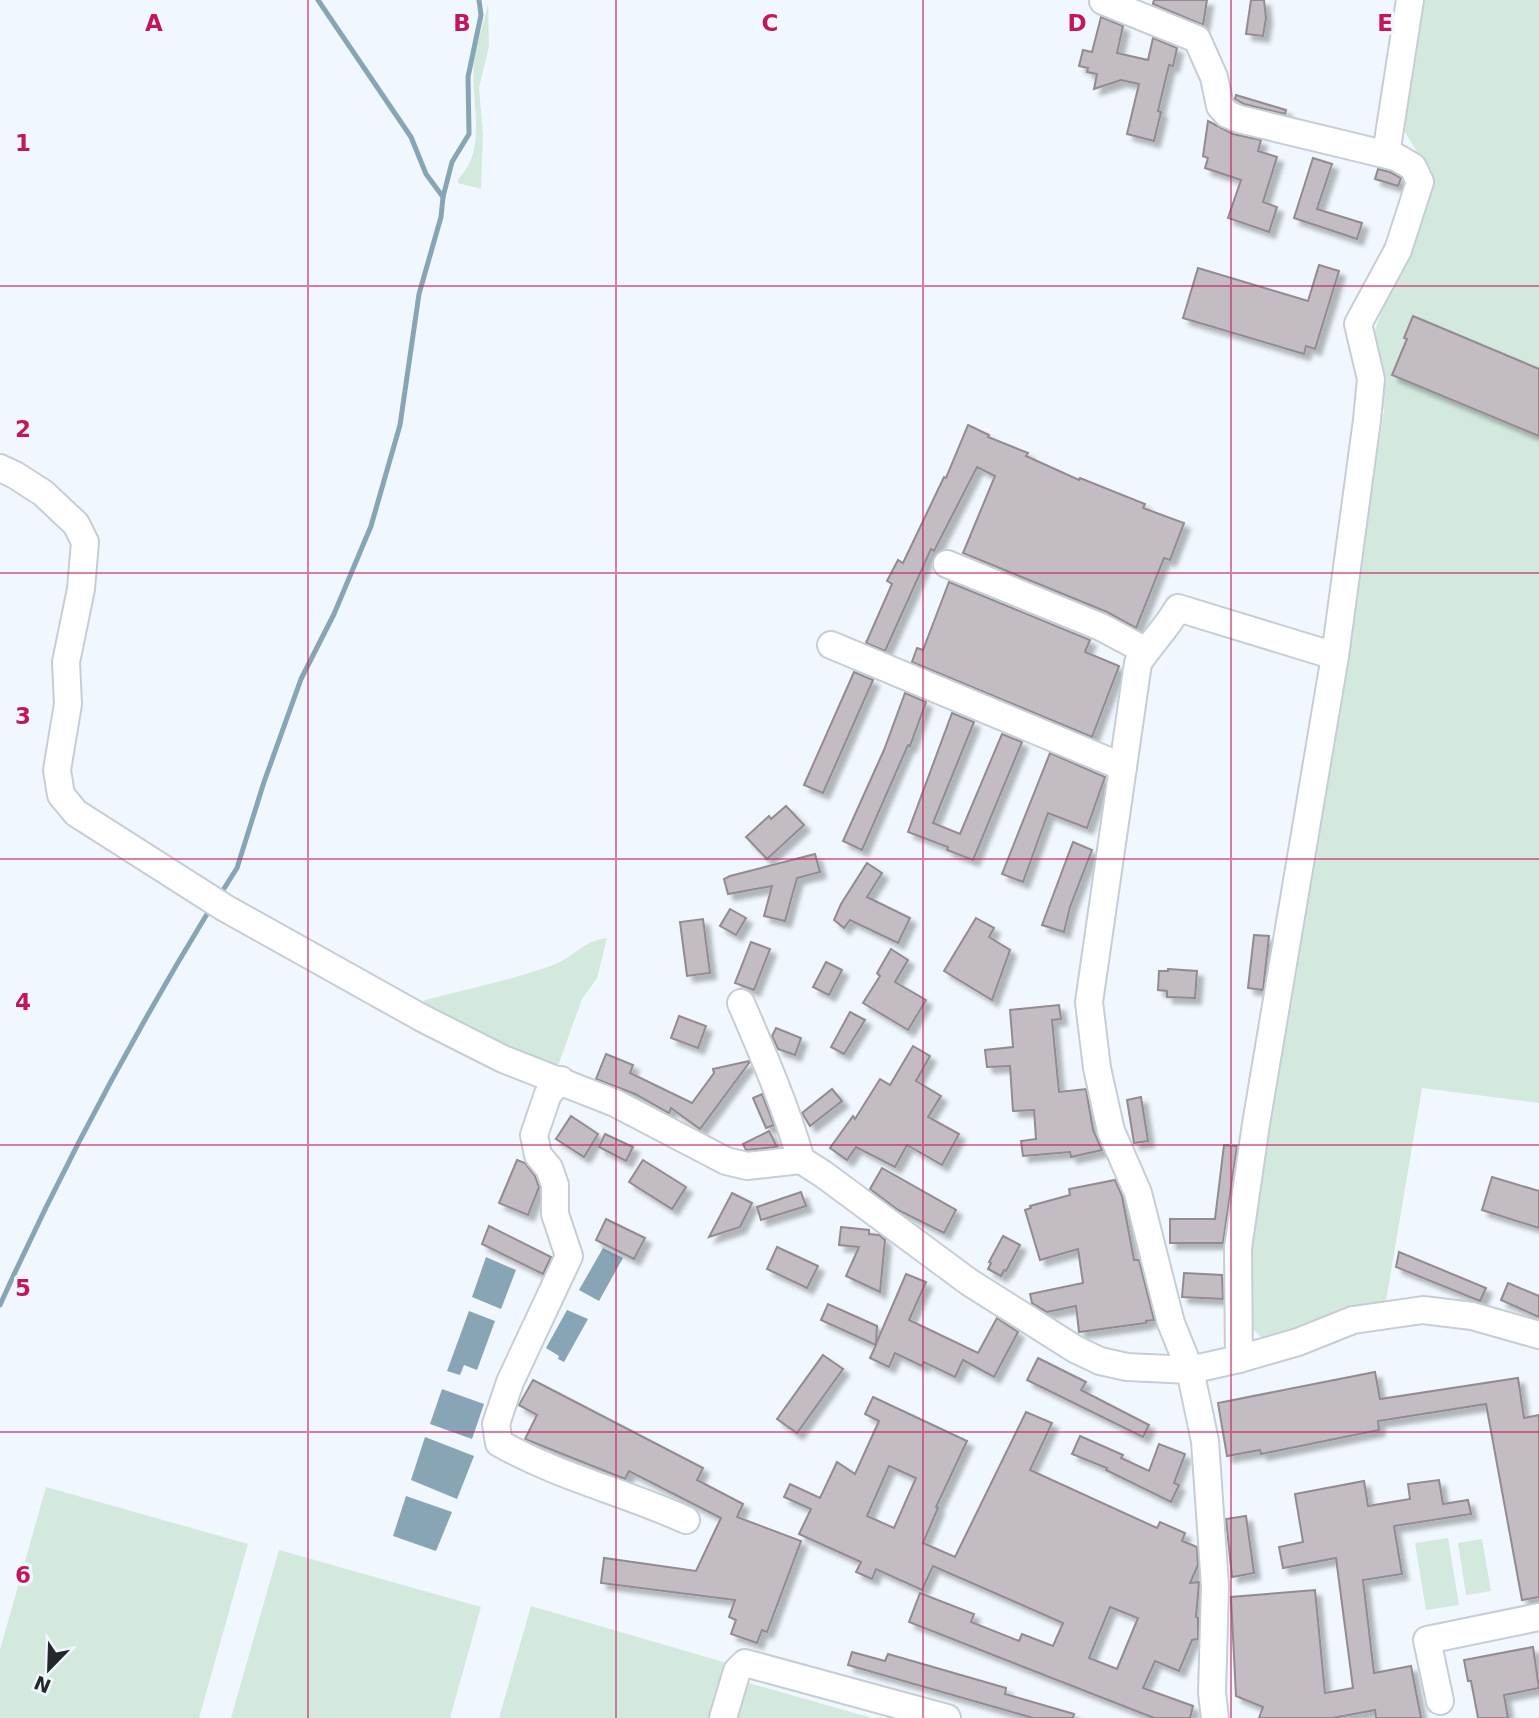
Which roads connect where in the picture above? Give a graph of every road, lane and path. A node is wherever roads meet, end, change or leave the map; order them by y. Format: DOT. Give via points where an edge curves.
graph roads {
  1 [pos="1410,0"];
  2 [pos="1103,1"];
  3 [pos="1386,155"];
  4 [pos="0,468"];
  5 [pos="947,564"];
  6 [pos="831,645"];
  7 [pos="1146,651"];
  8 [pos="1335,656"];
  9 [pos="1123,767"];
  10 [pos="741,1003"];
  11 [pos="561,1080"];
  12 [pos="801,1160"];
  13 [pos="1539,1335"];
  14 [pos="1239,1360"];
  15 [pos="1190,1370"];
  16 [pos="685,1520"];
  17 [pos="1539,1617"];
  18 [pos="1440,1701"];
  19 [pos="723,1718"];
  20 [pos="947,1718"];
  21 [pos="1214,1718"];
  1 -- 3 [label="street"];
  2 -- 3 [label="street" via="1196,39 1227,114"];
  3 -- 8 [label="street" via="1413,167 1420,182 1398,250 1358,324 1371,379"];
  4 -- 11 [label="street" via="43,493 76,524 85,542 66,662 68,704 57,770 61,795 76,813 214,900 422,1018 503,1059"];
  5 -- 7 [label="street" via="1101,627"];
  6 -- 9 [label="street"];
  7 -- 8 [label="street" via="1178,608"];
  7 -- 9 [label="street" via="1138,663"];
  8 -- 14 [label="street" via="1238,1248"];
  9 -- 15 [label="street" via="1089,1002 1111,1131 1138,1193 1171,1323"];
  10 -- 12 [label="street"];
  11 -- 12 [label="street" via="726,1161 747,1166"];
  11 -- 16 [label="street" via="548,1094 534,1135 538,1155 555,1185 555,1214 569,1256 510,1382 496,1424 499,1443 586,1484 643,1501"];
  12 -- 15 [label="street" via="970,1282 1075,1349 1127,1367"];
  13 -- 14 [label="street" via="1472,1316 1423,1310 1353,1320"];
  14 -- 15 [label="street"];
  15 -- 21 [label="street" via="1205,1441 1212,1538"];
  17 -- 18 [label="street" via="1427,1640"];
  19 -- 20 [label="street" via="737,1671 745,1663"];
}
